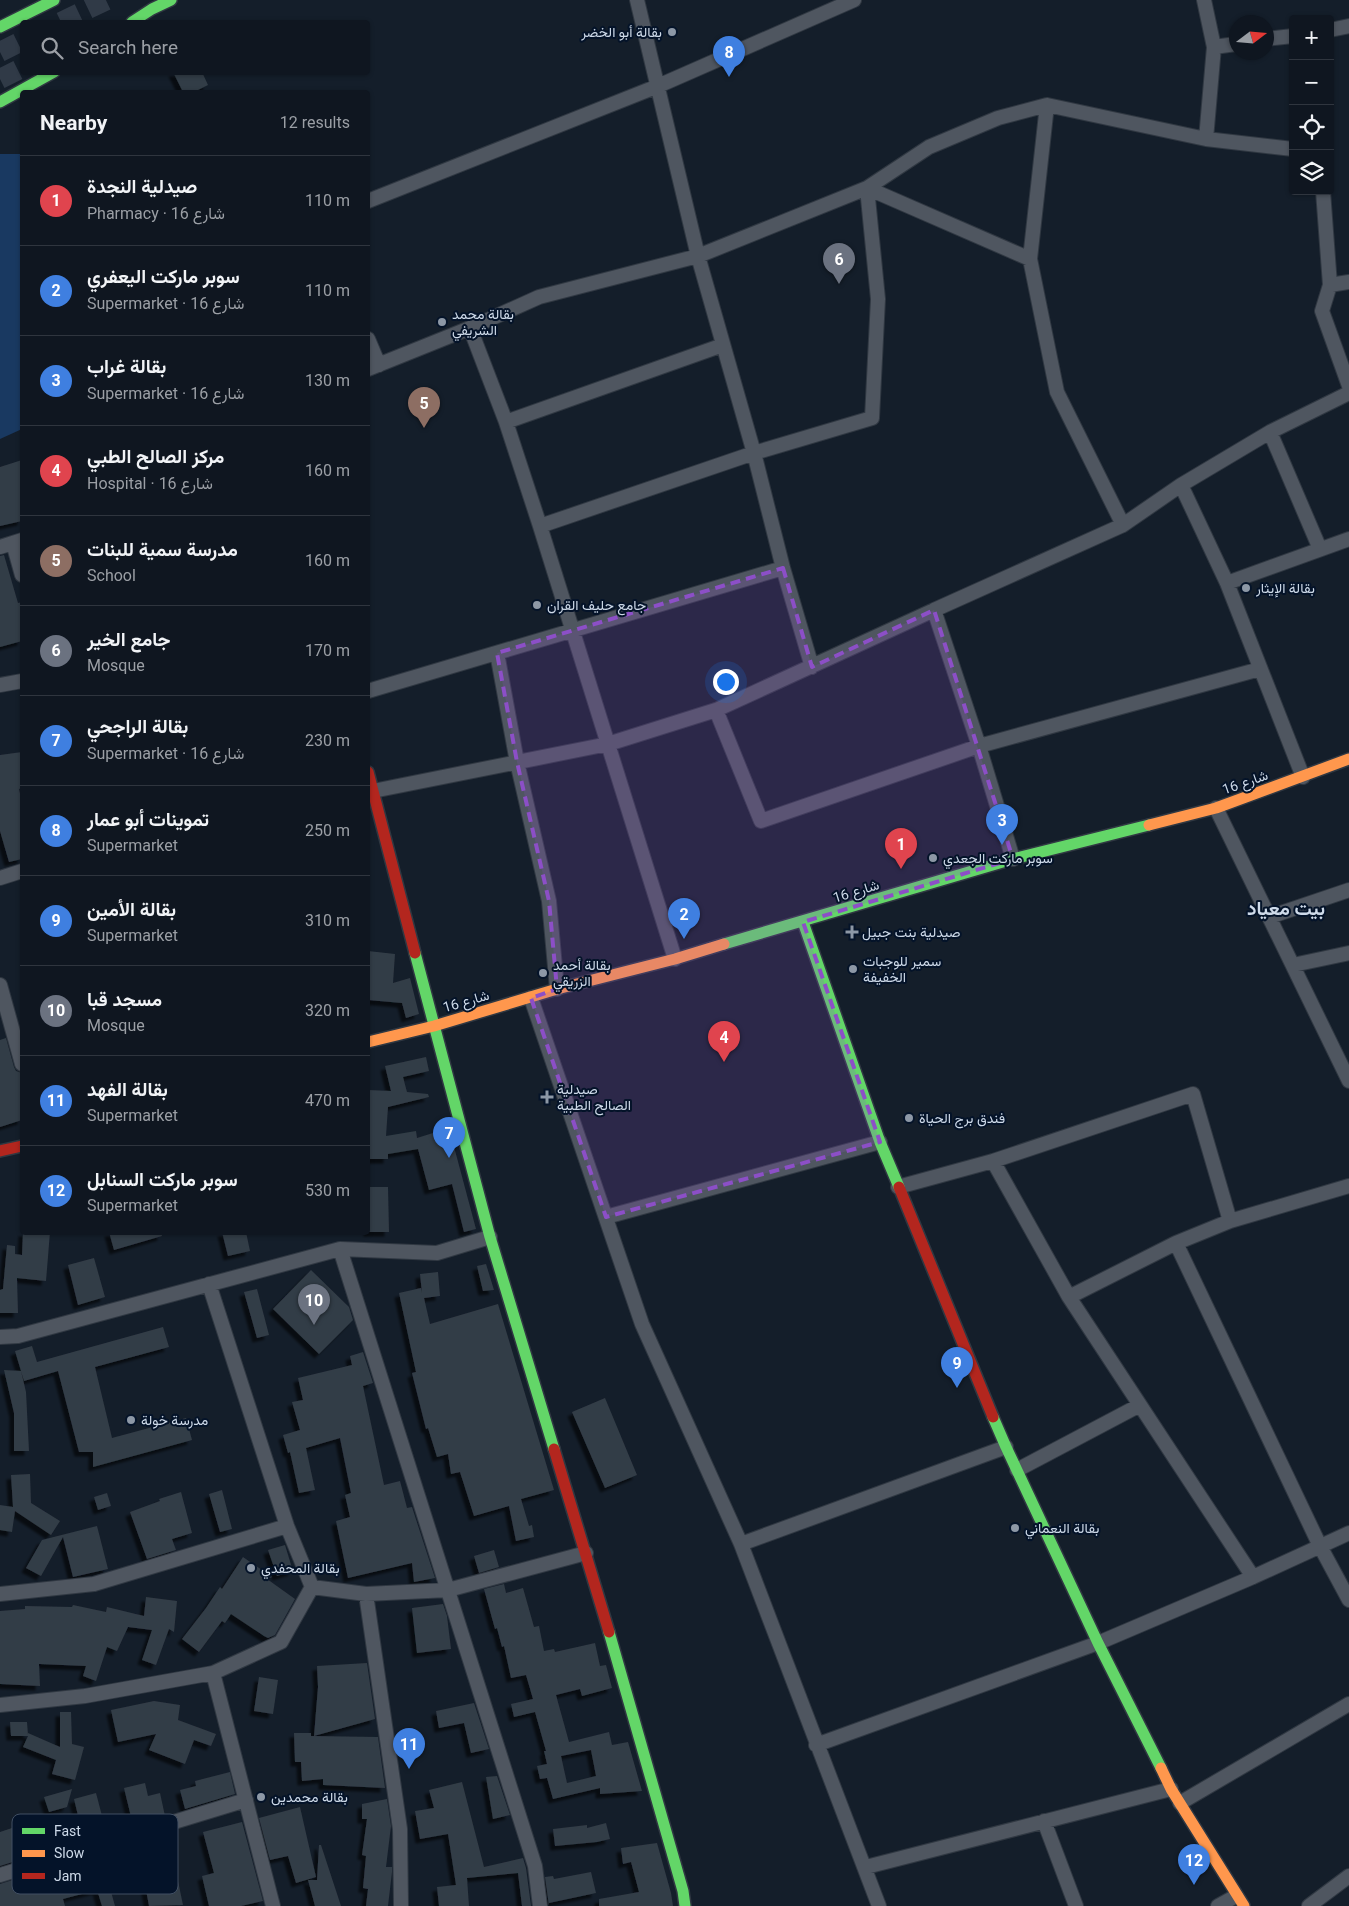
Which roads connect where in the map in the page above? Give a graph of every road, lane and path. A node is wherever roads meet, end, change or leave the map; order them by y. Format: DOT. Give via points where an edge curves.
graph roads {
  1 [pos="54,0"];
  2 [pos="171,0"];
  3 [pos="637,0"];
  4 [pos="854,0"];
  5 [pos="1204,0"];
  6 [pos="135,20"];
  7 [pos="1349,26"];
  8 [pos="0,27"];
  9 [pos="1334,29"];
  10 [pos="1289,36"];
  11 [pos="1274,38"];
  12 [pos="1229,45"];
  13 [pos="1214,47"];
  14 [pos="49,75"];
  15 [pos="658,86"];
  16 [pos="22,90"];
  17 [pos="20,91"];
  18 [pos="0,102"];
  19 [pos="1047,105"];
  20 [pos="1206,139"];
  21 [pos="1289,149"];
  22 [pos="867,188"];
  23 [pos="1323,195"];
  24 [pos="370,200"];
  25 [pos="698,256"];
  26 [pos="1030,259"];
  27 [pos="1349,282"];
  28 [pos="1330,285"];
  29 [pos="470,328"];
  30 [pos="723,345"];
  31 [pos="370,350"];
  32 [pos="373,367"];
  33 [pos="1349,386"];
  34 [pos="1349,393"];
  35 [pos="506,422"];
  36 [pos="1270,432"];
  37 [pos="754,453"];
  38 [pos="1181,485"];
  39 [pos="1123,525"];
  40 [pos="540,526"];
  41 [pos="1349,539"];
  42 [pos="12,544"];
  43 [pos="1320,549"];
  44 [pos="783,568"];
  45 [pos="20,569"];
  46 [pos="1227,583"];
  47 [pos="934,610"];
  48 [pos="574,630"];
  49 [pos="497,653"];
  50 [pos="812,667"];
  51 [pos="1260,669"];
  52 [pos="20,680"];
  53 [pos="0,685"];
  54 [pos="370,690"];
  55 [pos="716,710"];
  56 [pos="608,744"];
  57 [pos="979,746"];
  58 [pos="1349,759"];
  59 [pos="516,762"];
  60 [pos="1303,777"];
  61 [pos="370,792"];
  62 [pos="1216,808"];
  63 [pos="1013,859"];
  64 [pos="20,872"];
  65 [pos="0,878"];
  66 [pos="1349,890"];
  67 [pos="1270,917"];
  68 [pos="803,922"];
  69 [pos="1349,953"];
  70 [pos="675,959"];
  71 [pos="1293,965"];
  72 [pos="0,985"];
  73 [pos="556,989"];
  74 [pos="531,998"];
  75 [pos="434,1026"];
  76 [pos="370,1042"];
  77 [pos="20,1057"];
  78 [pos="1349,1081"];
  79 [pos="880,1142"];
  80 [pos="20,1146"];
  81 [pos="0,1151"];
  82 [pos="993,1161"];
  83 [pos="1349,1186"];
  84 [pos="898,1187"];
  85 [pos="606,1217"];
  86 [pos="1230,1221"];
  87 [pos="490,1237"];
  88 [pos="1176,1243"];
  89 [pos="340,1249"];
  90 [pos="209,1284"];
  91 [pos="1069,1297"];
  92 [pos="0,1337"];
  93 [pos="1140,1405"];
  94 [pos="1006,1447"];
  95 [pos="1017,1470"];
  96 [pos="287,1526"];
  97 [pos="1349,1533"];
  98 [pos="741,1544"];
  99 [pos="1320,1546"];
  100 [pos="586,1553"];
  101 [pos="1254,1577"];
  102 [pos="312,1587"];
  103 [pos="448,1590"];
  104 [pos="0,1594"];
  105 [pos="366,1594"];
  106 [pos="1349,1600"];
  107 [pos="1098,1643"];
  108 [pos="213,1673"];
  109 [pos="1349,1704"];
  110 [pos="0,1705"];
  111 [pos="816,1745"];
  112 [pos="1171,1789"];
  113 [pos="246,1800"];
  114 [pos="1180,1803"];
  115 [pos="178,1821"];
  116 [pos="1044,1822"];
  117 [pos="866,1868"];
  118 [pos="12,1871"];
  119 [pos="0,1875"];
  120 [pos="1349,1876"];
  121 [pos="1240,1901"];
  122 [pos="273,1906"];
  123 [pos="401,1906"];
  124 [pos="540,1906"];
  125 [pos="685,1906"];
  126 [pos="879,1906"];
  127 [pos="1076,1906"];
  128 [pos="1218,1906"];
  129 [pos="1309,1906"];
  1 -- 8 [label="street"];
  2 -- 6 [label="street"];
  3 -- 15 [label="street"];
  4 -- 15 [label="street"];
  5 -- 13 [label="street"];
  7 -- 9 [label="street"];
  10 -- 11 [label="street"];
  12 -- 13 [label="street"];
  13 -- 20 [label="street"];
  14 -- 16 [label="street"];
  15 -- 24 [label="street"];
  15 -- 25 [label="street"];
  17 -- 18 [label="street"];
  19 -- 20 [label="street"];
  19 -- 22 [label="street" via="998,118 928,147"];
  19 -- 26 [label="street"];
  20 -- 21 [label="street"];
  22 -- 25 [label="street"];
  22 -- 26 [label="street"];
  22 -- 37 [label="street" via="878,299 872,418"];
  23 -- 28 [label="street"];
  25 -- 29 [label="street" via="539,297"];
  25 -- 30 [label="street"];
  26 -- 39 [label="street" via="1057,392"];
  27 -- 28 [label="street"];
  28 -- 33 [label="street" via="1322,311"];
  29 -- 32 [label="street"];
  29 -- 35 [label="street"];
  30 -- 35 [label="street"];
  30 -- 37 [label="street"];
  31 -- 32 [label="street"];
  34 -- 36 [label="street"];
  35 -- 40 [label="street"];
  36 -- 38 [label="street"];
  36 -- 43 [label="street"];
  37 -- 40 [label="street"];
  37 -- 44 [label="street"];
  38 -- 39 [label="street"];
  38 -- 46 [label="street"];
  39 -- 47 [label="street"];
  40 -- 48 [label="street"];
  41 -- 43 [label="street"];
  42 -- 45 [label="street"];
  43 -- 46 [label="street"];
  44 -- 48 [label="street"];
  44 -- 50 [label="street"];
  46 -- 51 [label="street"];
  47 -- 50 [label="street"];
  47 -- 57 [label="street"];
  48 -- 49 [label="street"];
  48 -- 56 [label="street"];
  49 -- 54 [label="street"];
  49 -- 59 [label="street"];
  50 -- 55 [label="street"];
  51 -- 57 [label="street"];
  51 -- 60 [label="street"];
  52 -- 53 [label="street"];
  55 -- 56 [label="street"];
  55 -- 57 [label="street" via="761,821"];
  56 -- 59 [label="street"];
  56 -- 70 [label="street"];
  57 -- 63 [label="street"];
  58 -- 60 [label="street, شارع 16"];
  59 -- 61 [label="street"];
  59 -- 73 [label="street" via="549,901"];
  60 -- 62 [label="street, شارع 16"];
  61 -- 75 [label="street"];
  62 -- 63 [label="street, شارع 16"];
  62 -- 67 [label="street"];
  63 -- 68 [label="street, شارع 16"];
  64 -- 65 [label="street"];
  66 -- 67 [label="street"];
  67 -- 71 [label="street"];
  68 -- 70 [label="street, شارع 16"];
  68 -- 79 [label="street"];
  69 -- 71 [label="street"];
  70 -- 73 [label="street, شارع 16"];
  71 -- 78 [label="street"];
  72 -- 77 [label="street"];
  73 -- 74 [label="street, شارع 16"];
  74 -- 75 [label="street, شارع 16"];
  74 -- 85 [label="street"];
  75 -- 76 [label="street, شارع 16"];
  75 -- 87 [label="street"];
  79 -- 84 [label="street"];
  79 -- 85 [label="street"];
  80 -- 81 [label="street"];
  82 -- 84 [label="street"];
  82 -- 86 [label="street" via="1193,1094"];
  82 -- 91 [label="street"];
  83 -- 86 [label="street"];
  84 -- 94 [label="street"];
  85 -- 98 [label="street" via="642,1324"];
  86 -- 88 [label="street"];
  87 -- 89 [label="street" via="437,1254"];
  87 -- 100 [label="street"];
  88 -- 91 [label="street"];
  88 -- 99 [label="street"];
  89 -- 90 [label="street"];
  89 -- 103 [label="street"];
  90 -- 92 [label="street" via="18,1336"];
  90 -- 96 [label="street"];
  91 -- 93 [label="street"];
  93 -- 95 [label="street"];
  93 -- 101 [label="street"];
  94 -- 95 [label="street"];
  94 -- 98 [label="street"];
  95 -- 107 [label="street"];
  96 -- 102 [label="street"];
  96 -- 104 [label="street" via="94,1584"];
  97 -- 99 [label="street"];
  98 -- 111 [label="street"];
  99 -- 101 [label="street"];
  99 -- 106 [label="street"];
  100 -- 103 [label="street"];
  100 -- 125 [label="street"];
  101 -- 107 [label="street"];
  102 -- 105 [label="street"];
  102 -- 108 [label="street" via="281,1642"];
  103 -- 105 [label="street"];
  103 -- 124 [label="street" via="535,1866"];
  105 -- 123 [label="street" via="400,1829"];
  107 -- 111 [label="street"];
  107 -- 112 [label="street"];
  108 -- 110 [label="street" via="85,1696"];
  108 -- 113 [label="street"];
  109 -- 114 [label="street"];
  111 -- 117 [label="street"];
  112 -- 114 [label="street"];
  112 -- 116 [label="street"];
  113 -- 115 [label="street"];
  113 -- 122 [label="street"];
  114 -- 121 [label="street"];
  116 -- 117 [label="street"];
  116 -- 127 [label="street"];
  117 -- 126 [label="street"];
  118 -- 119 [label="street"];
  120 -- 129 [label="street"];
  121 -- 128 [label="street"];
}
